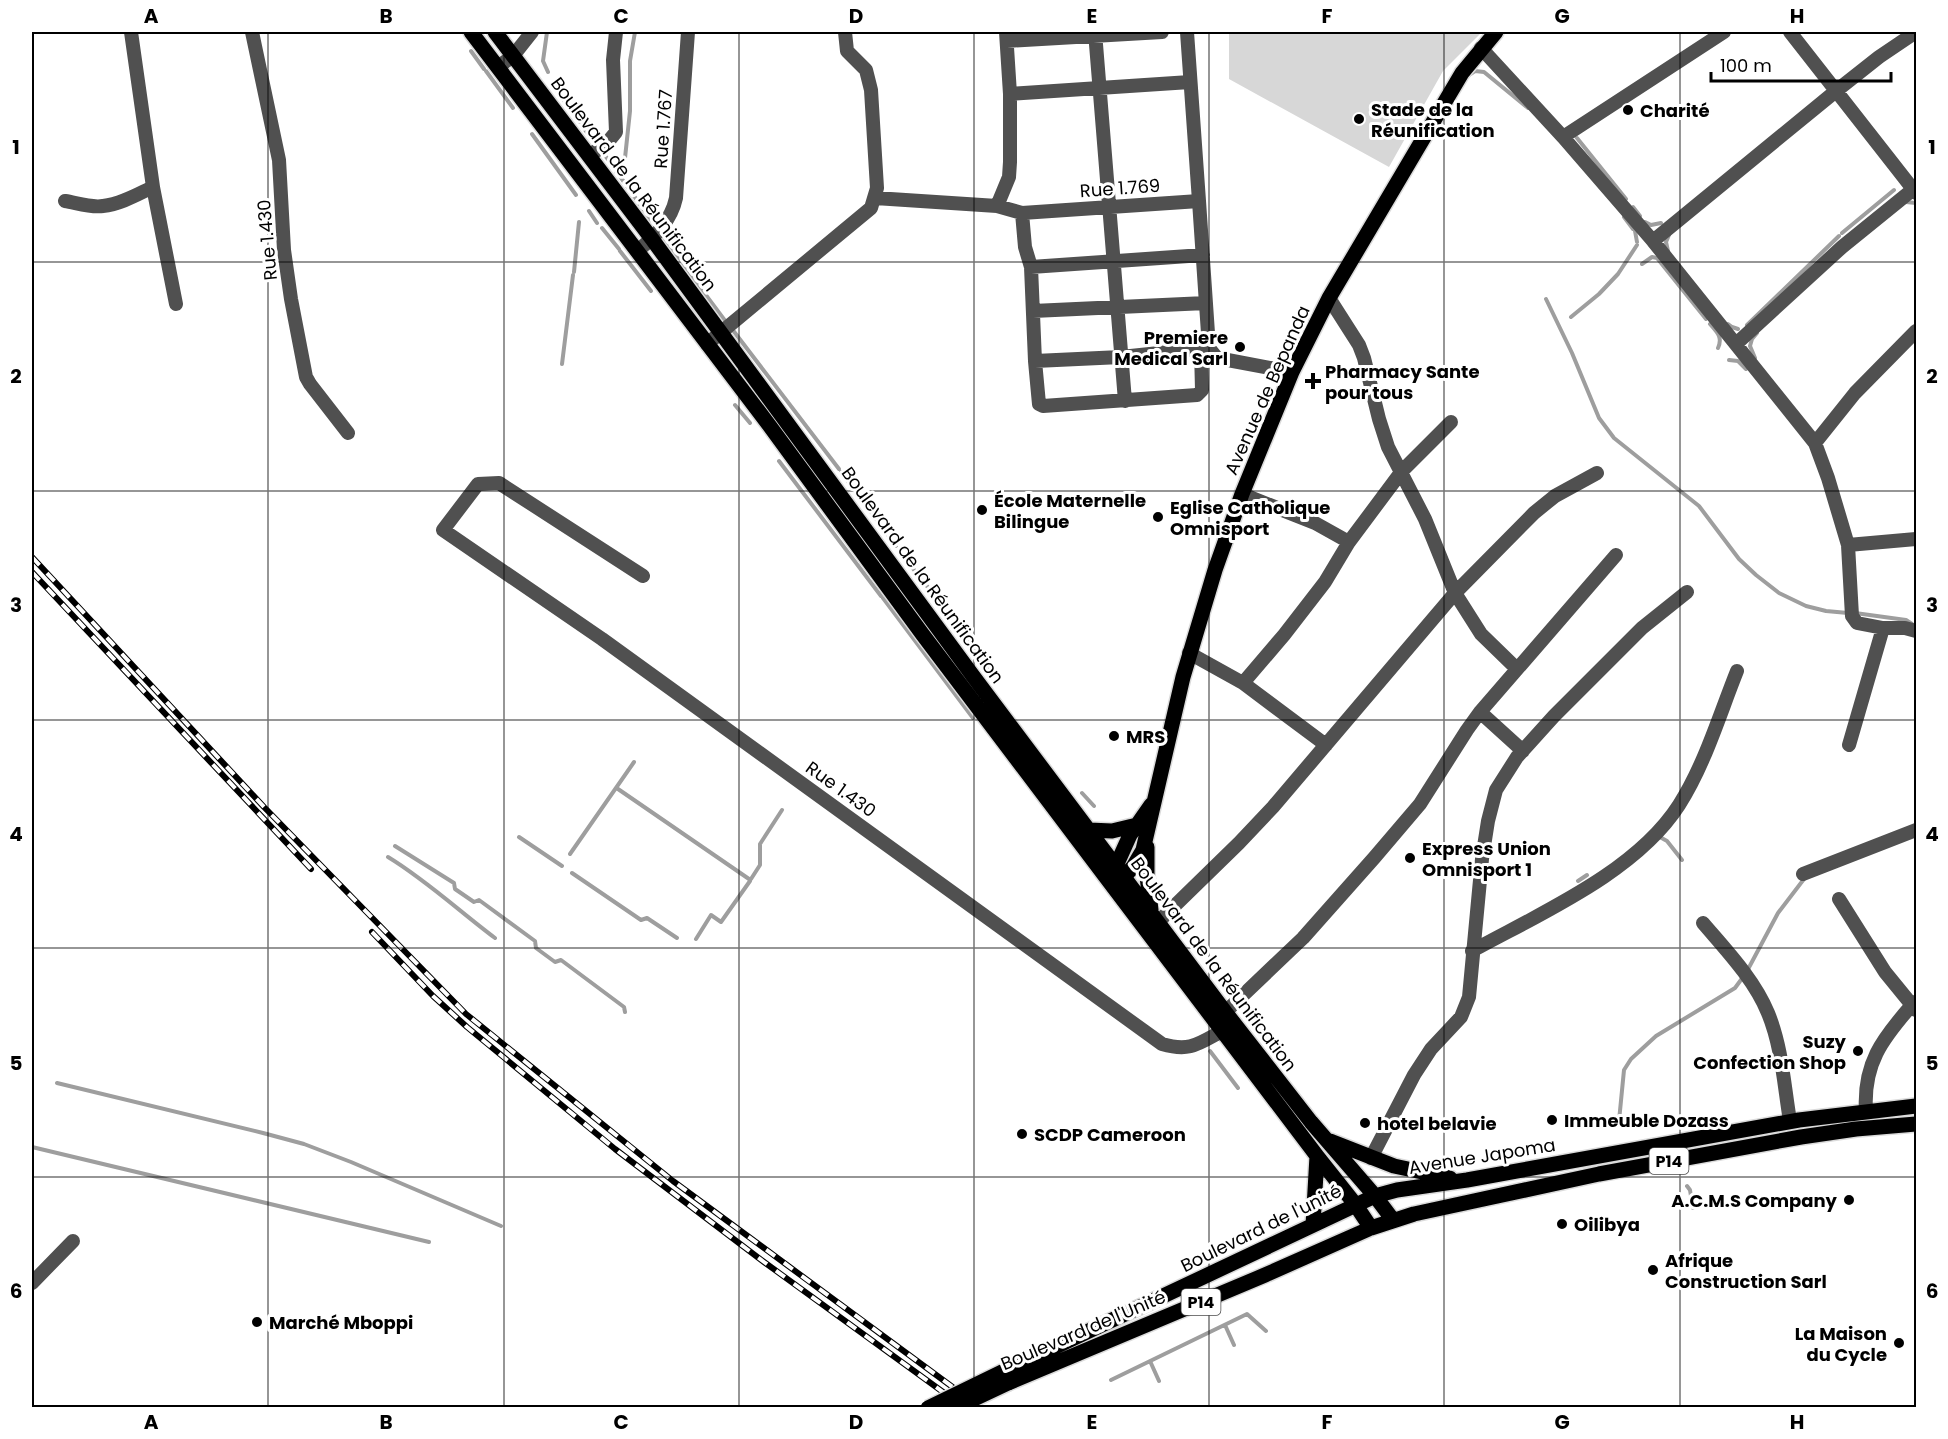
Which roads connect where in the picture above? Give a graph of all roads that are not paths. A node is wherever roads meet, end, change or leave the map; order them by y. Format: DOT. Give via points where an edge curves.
graph roads {
  1 [pos="131,32"];
  2 [pos="252,32"];
  3 [pos="471,32"];
  4 [pos="495,32"];
  5 [pos="532,32"];
  6 [pos="615,32"];
  7 [pos="688,32"];
  8 [pos="845,32"];
  9 [pos="1162,32"];
  10 [pos="1187,32"];
  11 [pos="1496,32"];
  12 [pos="1724,32"];
  13 [pos="1790,32"];
  14 [pos="1917,32"];
  15 [pos="1095,34"];
  16 [pos="1006,36"];
  17 [pos="1481,48"];
  18 [pos="513,56"];
  19 [pos="498,68"];
  20 [pos="1191,82"];
  21 [pos="1099,89"];
  22 [pos="1836,91"];
  23 [pos="1010,94"];
  24 [pos="1563,136"];
  25 [pos="589,156"];
  26 [pos="153,187"];
  27 [pos="1915,190"];
  28 [pos="875,198"];
  29 [pos="65,201"];
  30 [pos="1199,201"];
  31 [pos="997,206"];
  32 [pos="1108,207"];
  33 [pos="1022,213"];
  34 [pos="652,239"];
  35 [pos="1653,241"];
  36 [pos="637,251"];
  37 [pos="1203,255"];
  38 [pos="1113,261"];
  39 [pos="1031,267"];
  40 [pos="1329,298"];
  41 [pos="1206,303"];
  42 [pos="176,304"];
  43 [pos="1117,308"];
  44 [pos="1033,311"];
  45 [pos="1917,331"];
  46 [pos="721,332"];
  47 [pos="707,344"];
  48 [pos="1736,344"];
  49 [pos="1205,348"];
  50 [pos="1121,357"];
  51 [pos="1035,361"];
  52 [pos="1292,372"];
  53 [pos="1125,401"];
  54 [pos="1451,422"];
  55 [pos="348,433"];
  56 [pos="1815,443"];
  57 [pos="1402,471"];
  58 [pos="1597,473"];
  59 [pos="1242,494"];
  60 [pos="1917,539"];
  61 [pos="1349,542"];
  62 [pos="1848,545"];
  63 [pos="1616,555"];
  64 [pos="643,576"];
  65 [pos="1455,592"];
  66 [pos="1687,592"];
  67 [pos="1882,628"];
  68 [pos="1917,631"];
  69 [pos="1189,653"];
  70 [pos="1517,669"];
  71 [pos="1737,671"];
  72 [pos="1243,683"];
  73 [pos="1480,712"];
  74 [pos="1326,745"];
  75 [pos="1849,745"];
  76 [pos="1523,751"];
  77 [pos="1154,800"];
  78 [pos="1137,825"];
  79 [pos="1089,830"];
  80 [pos="1917,830"];
  81 [pos="1147,838"];
  82 [pos="1803,874"];
  83 [pos="1115,877"];
  84 [pos="1839,898"];
  85 [pos="1155,917"];
  86 [pos="1703,922"];
  87 [pos="1472,951"];
  88 [pos="1915,1005"];
  89 [pos="1221,1022"];
  90 [pos="1917,1106"];
  91 [pos="1866,1111"];
  92 [pos="1790,1121"];
  93 [pos="1917,1124"];
  94 [pos="1324,1138"];
  95 [pos="1317,1156"];
  96 [pos="1596,1156"];
  97 [pos="1371,1158"];
  98 [pos="1599,1174"];
  99 [pos="1467,1180"];
  100 [pos="1375,1196"];
  101 [pos="1356,1204"];
  102 [pos="1393,1220"];
  103 [pos="1313,1225"];
  104 [pos="1371,1228"];
  105 [pos="73,1241"];
  106 [pos="32,1283"];
  107 [pos="1005,1378"];
  108 [pos="928,1407"];
  109 [pos="955,1407"];
  1 -- 26 [label="street"];
  2 -- 55 [label="street, Rue 1.430" via="279,159 284,250 306,376"];
  3 -- 19 [label="main road"];
  4 -- 18 [label="main road, Boulevard de la Réunification"];
  5 -- 18 [label="street"];
  6 -- 25 [label="street" via="616,132"];
  7 -- 34 [label="street, Rue 1.767" via="676,198 669,218"];
  8 -- 28 [label="street" via="848,51 866,70 869,80"];
  9 -- 15 [label="street"];
  10 -- 20 [label="street"];
  11 -- 17 [label="main road, Avenue de Bepanda"];
  12 -- 24 [label="street"];
  13 -- 22 [label="street"];
  14 -- 22 [label="street"];
  15 -- 16 [label="street"];
  15 -- 21 [label="street"];
  16 -- 23 [label="street"];
  17 -- 24 [label="street"];
  17 -- 40 [label="main road, Avenue de Bepanda" via="1462,73"];
  18 -- 19 [label="street"];
  18 -- 25 [label="main road, Boulevard de la Réunification"];
  19 -- 36 [label="main road"];
  20 -- 21 [label="street"];
  20 -- 30 [label="street"];
  21 -- 23 [label="street"];
  21 -- 32 [label="street"];
  22 -- 27 [label="street"];
  22 -- 35 [label="street"];
  23 -- 31 [label="street" via="1010,170"];
  24 -- 35 [label="street"];
  25 -- 34 [label="main road, Boulevard de la Réunification"];
  26 -- 29 [label="street" via="103,206"];
  26 -- 42 [label="street"];
  27 -- 48 [label="street" via="1842,247"];
  28 -- 31 [label="street, Rue 1.769"];
  28 -- 46 [label="street" via="871,208"];
  30 -- 32 [label="street, Rue 1.769"];
  30 -- 37 [label="street"];
  31 -- 33 [label="street, Rue 1.769"];
  32 -- 33 [label="street, Rue 1.769"];
  32 -- 38 [label="street"];
  33 -- 39 [label="street" via="1024,247"];
  34 -- 36 [label="street, Rue 1.767"];
  34 -- 46 [label="main road, Boulevard de la Réunification"];
  35 -- 48 [label="street"];
  36 -- 47 [label="main road"];
  37 -- 38 [label="street"];
  37 -- 41 [label="street"];
  38 -- 39 [label="street"];
  38 -- 43 [label="street"];
  39 -- 44 [label="street"];
  40 -- 52 [label="main road, Avenue de Bepanda"];
  40 -- 57 [label="street" via="1359,345 1383,433"];
  41 -- 43 [label="street"];
  41 -- 49 [label="street"];
  43 -- 44 [label="street"];
  43 -- 50 [label="street"];
  44 -- 51 [label="street"];
  45 -- 56 [label="street" via="1855,393"];
  46 -- 47 [label="street"];
  46 -- 79 [label="main road, Boulevard de la Réunification"];
  47 -- 83 [label="main road"];
  48 -- 56 [label="street"];
  49 -- 50 [label="street"];
  49 -- 52 [label="street" via="1217,358"];
  49 -- 53 [label="street" via="1200,394"];
  50 -- 51 [label="street"];
  50 -- 53 [label="street"];
  51 -- 53 [label="street" via="1038,400 1043,406"];
  52 -- 59 [label="main road, Avenue de Bepanda"];
  54 -- 57 [label="street"];
  56 -- 62 [label="street"];
  57 -- 61 [label="street"];
  57 -- 65 [label="street"];
  58 -- 65 [label="street" via="1555,496 1534,513"];
  59 -- 61 [label="street" via="1315,523"];
  59 -- 69 [label="main road, Avenue de Bepanda"];
  60 -- 62 [label="street"];
  61 -- 72 [label="street" via="1325,582"];
  62 -- 67 [label="street" via="1853,620"];
  63 -- 70 [label="street, Rue 1.430"];
  64 -- 89 [label="street, Rue 1.430" via="500,483 478,484 443,530 612,646 1162,1044 1192,1047"];
  65 -- 70 [label="street" via="1481,634"];
  65 -- 74 [label="street"];
  66 -- 76 [label="street" via="1642,628"];
  67 -- 68 [label="street"];
  67 -- 75 [label="street"];
  69 -- 72 [label="street"];
  69 -- 77 [label="main road, Avenue de Bepanda"];
  70 -- 73 [label="street, Rue 1.430"];
  71 -- 87 [label="street" via="1695,776 1655,836 1621,865"];
  72 -- 74 [label="street"];
  73 -- 76 [label="street"];
  73 -- 89 [label="street, Rue 1.430" via="1420,804 1303,939"];
  74 -- 85 [label="street" via="1239,843"];
  76 -- 87 [label="street" via="1506,772 1492,803"];
  77 -- 78 [label="main road, Avenue de Bepanda"];
  77 -- 81 [label="main road, Avenue de Bepanda"];
  78 -- 79 [label="main road" via="1112,831"];
  78 -- 83 [label="main road, Avenue de Bepanda"];
  79 -- 83 [label="main road, Boulevard de la Réunification"];
  80 -- 82 [label="street"];
  81 -- 83 [label="main road, Avenue de Bepanda" via="1139,859"];
  81 -- 85 [label="main road" via="1147,876"];
  83 -- 85 [label="main road, Boulevard de la Réunification"];
  83 -- 89 [label="main road"];
  84 -- 88 [label="street" via="1885,972"];
  85 -- 89 [label="main road, Boulevard de la Réunification"];
  86 -- 92 [label="street" via="1767,1010 1779,1050"];
  87 -- 97 [label="street" via="1469,997 1461,1017 1431,1049 1414,1075"];
  88 -- 91 [label="street" via="1883,1040 1870,1068"];
  89 -- 94 [label="main road, Boulevard de la Réunification"];
  89 -- 95 [label="main road"];
  90 -- 91 [label="main road, Avenue Japoma / P14"];
  91 -- 92 [label="main road, Avenue Japoma / P14"];
  92 -- 96 [label="main road, Avenue Japoma / P14"];
  93 -- 98 [label="main road, P14" via="1801,1137"];
  94 -- 97 [label="main road"];
  94 -- 100 [label="main road, Boulevard de la Réunification"];
  95 -- 101 [label="main road"];
  95 -- 103 [label="main road"];
  96 -- 98 [label="main road"];
  96 -- 99 [label="main road, Avenue Japoma / P14"];
  97 -- 99 [label="main road" via="1415,1172"];
  98 -- 102 [label="main road, P14"];
  99 -- 100 [label="main road, Avenue Japoma / P14"];
  100 -- 101 [label="main road, Boulevard de l'unité / P14"];
  100 -- 102 [label="main road, Boulevard de la Réunification"];
  101 -- 103 [label="main road, Boulevard de l'unité / P14"];
  101 -- 104 [label="main road"];
  102 -- 104 [label="main road, Boulevard de l'Unité / P14"];
  103 -- 107 [label="main road, Boulevard de l'unité / P14"];
  104 -- 107 [label="main road, Boulevard de l'Unité / P14" via="1265,1275"];
  105 -- 106 [label="street"];
  107 -- 108 [label="main road, Boulevard de l'Unité / P14, bridge"];
  107 -- 109 [label="main road, Boulevard de l'Unité / P14, bridge"];
}
